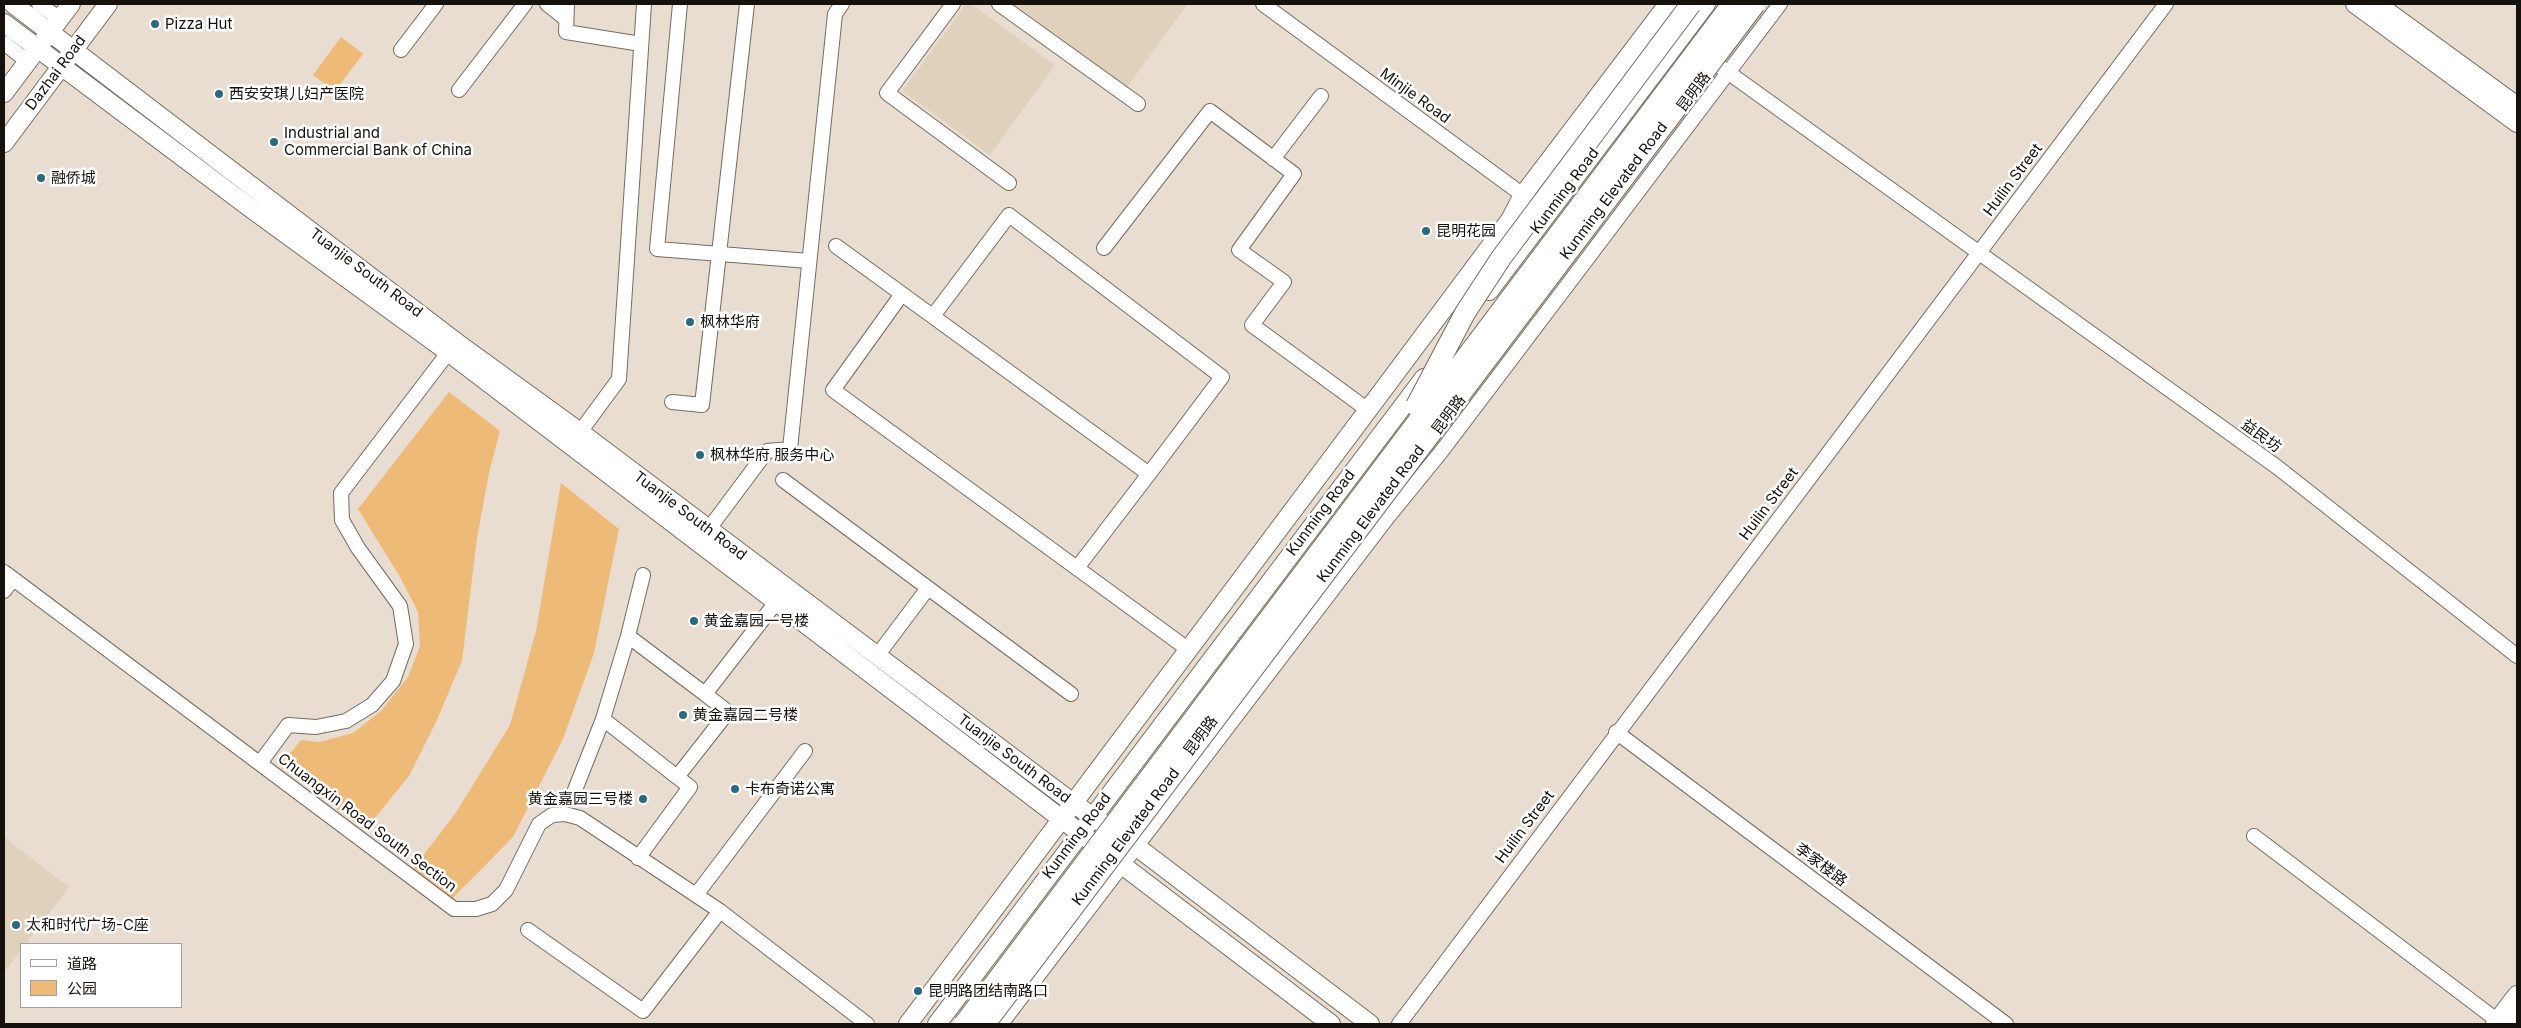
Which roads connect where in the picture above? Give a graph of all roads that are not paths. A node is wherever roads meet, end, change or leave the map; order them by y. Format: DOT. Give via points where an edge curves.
graph roads {
  1 [pos="12,4"];
  2 [pos="39,4"];
  3 [pos="71,4"];
  4 [pos="108,4"];
  5 [pos="436,4"];
  6 [pos="525,4"];
  7 [pos="547,4"];
  8 [pos="567,4"];
  9 [pos="644,4"];
  10 [pos="680,4"];
  11 [pos="747,4"];
  12 [pos="842,4"];
  13 [pos="953,4"];
  14 [pos="999,4"];
  15 [pos="1263,4"];
  16 [pos="1668,4"];
  17 [pos="1690,4"];
  18 [pos="1706,4"];
  19 [pos="1732,4"];
  20 [pos="1755,4"];
  21 [pos="1766,4"];
  22 [pos="1780,4"];
  23 [pos="2166,4"];
  24 [pos="2355,4"];
  25 [pos="2377,4"];
  26 [pos="566,19"];
  27 [pos="4,23"];
  28 [pos="55,26"];
  29 [pos="1681,38"];
  30 [pos="4,43"];
  31 [pos="641,44"];
  32 [pos="74,50"];
  33 [pos="401,50"];
  34 [pos="32,55"];
  35 [pos="61,67"];
  36 [pos="1729,73"];
  37 [pos="459,90"];
  38 [pos="4,93"];
  39 [pos="1321,96"];
  40 [pos="1138,104"];
  41 [pos="2517,106"];
  42 [pos="2517,123"];
  43 [pos="4,143"];
  44 [pos="1274,159"];
  45 [pos="1009,183"];
  46 [pos="1523,195"];
  47 [pos="1548,214"];
  48 [pos="836,246"];
  49 [pos="1104,248"];
  50 [pos="1978,253"];
  51 [pos="718,254"];
  52 [pos="809,261"];
  53 [pos="902,294"];
  54 [pos="933,316"];
  55 [pos="452,347"];
  56 [pos="672,402"];
  57 [pos="1368,410"];
  58 [pos="580,432"];
  59 [pos="1429,438"];
  60 [pos="1385,462"];
  61 [pos="1149,474"];
  62 [pos="783,480"];
  63 [pos="708,530"];
  64 [pos="1077,568"];
  65 [pos="8,575"];
  66 [pos="643,575"];
  67 [pos="928,588"];
  68 [pos="4,591"];
  69 [pos="777,601"];
  70 [pos="628,636"];
  71 [pos="1189,650"];
  72 [pos="877,656"];
  73 [pos="2517,656"];
  74 [pos="705,694"];
  75 [pos="1071,694"];
  76 [pos="603,719"];
  77 [pos="1616,732"];
  78 [pos="805,751"];
  79 [pos="260,763"];
  80 [pos="677,777"];
  81 [pos="573,795"];
  82 [pos="1073,803"];
  83 [pos="1093,815"];
  84 [pos="1061,820"];
  85 [pos="1078,834"];
  86 [pos="2254,836"];
  87 [pos="1137,847"];
  88 [pos="638,858"];
  89 [pos="1122,867"];
  90 [pos="696,895"];
  91 [pos="720,911"];
  92 [pos="528,930"];
  93 [pos="2517,995"];
  94 [pos="2517,1019"];
  95 [pos="2502,1023"];
  96 [pos="867,1024"];
  97 [pos="908,1024"];
  98 [pos="937,1024"];
  99 [pos="964,1024"];
  100 [pos="985,1024"];
  101 [pos="1002,1024"];
  102 [pos="1331,1024"];
  103 [pos="1370,1024"];
  104 [pos="1399,1024"];
  105 [pos="2006,1024"];
  1 -- 28 [label="main road, Tuanjie South Road"];
  2 -- 28 [label="street, Tuanjie South Road"];
  3 -- 28 [label="main road, Dazhai Road"];
  4 -- 32 [label="main road, Dazhai Road"];
  5 -- 33 [label="street"];
  6 -- 37 [label="street"];
  7 -- 26 [label="street"];
  8 -- 26 [label="street"];
  9 -- 31 [label="street"];
  10 -- 51 [label="street" via="658,249"];
  11 -- 51 [label="street"];
  12 -- 52 [label="street" via="834,14"];
  13 -- 45 [label="street" via="887,93"];
  14 -- 40 [label="street"];
  15 -- 46 [label="street, Minjie Road"];
  16 -- 46 [label="main road, Kunming Road"];
  17 -- 60 [label="highway, bridge" via="1484,282"];
  18 -- 29 [label="main road, Kunming Road"];
  19 -- 60 [label="highway, Kunming Elevated Road, bridge"];
  20 -- 59 [label="highway, Kunming Elevated Road, bridge"];
  21 -- 59 [label="highway, bridge" via="1497,370"];
  22 -- 36 [label="street, 昆明路"];
  23 -- 50 [label="street, Huilin Street"];
  24 -- 42 [label="main road"];
  25 -- 41 [label="main road"];
  26 -- 31 [label="street" via="566,32"];
  27 -- 34 [label="main road, Tuanjie South Road"];
  28 -- 32 [label="main road, Tuanjie South Road"];
  28 -- 34 [label="main road, Dazhai Road"];
  29 -- 36 [label="street, 益民坊"];
  29 -- 47 [label="main road, Kunming Road"];
  30 -- 34 [label="street, Tuanjie South Road"];
  31 -- 58 [label="street" via="619,379"];
  32 -- 35 [label="main road, Dazhai Road"];
  32 -- 55 [label="main road, Tuanjie South Road"];
  34 -- 35 [label="main road, Tuanjie South Road"];
  34 -- 38 [label="main road, Dazhai Road"];
  35 -- 43 [label="main road, Dazhai Road"];
  35 -- 55 [label="main road, Tuanjie South Road" via="253,210"];
  36 -- 50 [label="street, 益民坊"];
  36 -- 87 [label="street, 昆明路"];
  39 -- 44 [label="street"];
  44 -- 49 [label="street" via="1210,111"];
  44 -- 57 [label="street" via="1294,174 1239,250 1284,282 1252,325"];
  46 -- 47 [label="street, Minjie Road"];
  46 -- 57 [label="main road, Kunming Road" via="1510,220"];
  47 -- 83 [label="main road, Kunming Road"];
  48 -- 53 [label="street"];
  50 -- 73 [label="street, 益民坊" via="2277,467"];
  50 -- 77 [label="street, Huilin Street"];
  51 -- 52 [label="street"];
  51 -- 56 [label="street" via="702,405"];
  52 -- 63 [label="street" via="790,449 767,451"];
  53 -- 54 [label="street"];
  53 -- 64 [label="street" via="833,390"];
  54 -- 61 [label="street"];
  54 -- 61 [label="street" via="1009,215 1222,377"];
  55 -- 58 [label="main road, Tuanjie South Road"];
  55 -- 69 [label="main road, Tuanjie South Road"];
  55 -- 79 [label="street" via="340,493 342,520 400,606 406,644 393,681 372,705 346,721 316,727 288,725"];
  57 -- 71 [label="main road, Kunming Road"];
  58 -- 63 [label="main road, Tuanjie South Road"];
  59 -- 100 [label="highway, Kunming Elevated Road, bridge"];
  60 -- 99 [label="highway, Kunming Elevated Road, bridge"];
  61 -- 64 [label="street"];
  62 -- 67 [label="street"];
  63 -- 72 [label="main road, Tuanjie South Road"];
  64 -- 71 [label="street"];
  65 -- 68 [label="street"];
  65 -- 79 [label="street, Chuangxin Road South Section"];
  66 -- 70 [label="street"];
  67 -- 72 [label="street"];
  67 -- 75 [label="street"];
  69 -- 74 [label="street"];
  69 -- 84 [label="main road, Tuanjie South Road"];
  70 -- 74 [label="street"];
  70 -- 76 [label="street"];
  71 -- 82 [label="main road, Kunming Road"];
  72 -- 82 [label="main road, Tuanjie South Road"];
  74 -- 80 [label="street" via="728,712"];
  76 -- 80 [label="street"];
  76 -- 81 [label="street"];
  77 -- 104 [label="street, Huilin Street"];
  77 -- 105 [label="street, 李家楼路"];
  78 -- 90 [label="street"];
  79 -- 88 [label="street, Chuangxin Road South Section" via="454,909 476,909 492,904 506,890 540,824 552,815 580,818"];
  80 -- 88 [label="street" via="690,787"];
  82 -- 83 [label="main road, Tuanjie South Road"];
  82 -- 84 [label="main road, Kunming Road"];
  83 -- 85 [label="main road, Kunming Road"];
  83 -- 87 [label="main road, Tuanjie South Road"];
  84 -- 85 [label="main road, Tuanjie South Road"];
  84 -- 97 [label="main road, Kunming Road"];
  85 -- 89 [label="main road, Tuanjie South Road"];
  85 -- 98 [label="main road, Kunming Road"];
  86 -- 95 [label="street"];
  87 -- 89 [label="street, 昆明路"];
  87 -- 103 [label="main road, Tuanjie South Road"];
  88 -- 90 [label="street, Chuangxin Road South Section"];
  89 -- 101 [label="street, 昆明路"];
  89 -- 102 [label="main road, Tuanjie South Road"];
  90 -- 91 [label="street, Chuangxin Road South Section"];
  91 -- 92 [label="street" via="643,1011"];
  91 -- 96 [label="street, Chuangxin Road South Section"];
  93 -- 95 [label="main road"];
  94 -- 95 [label="main road"];
}
